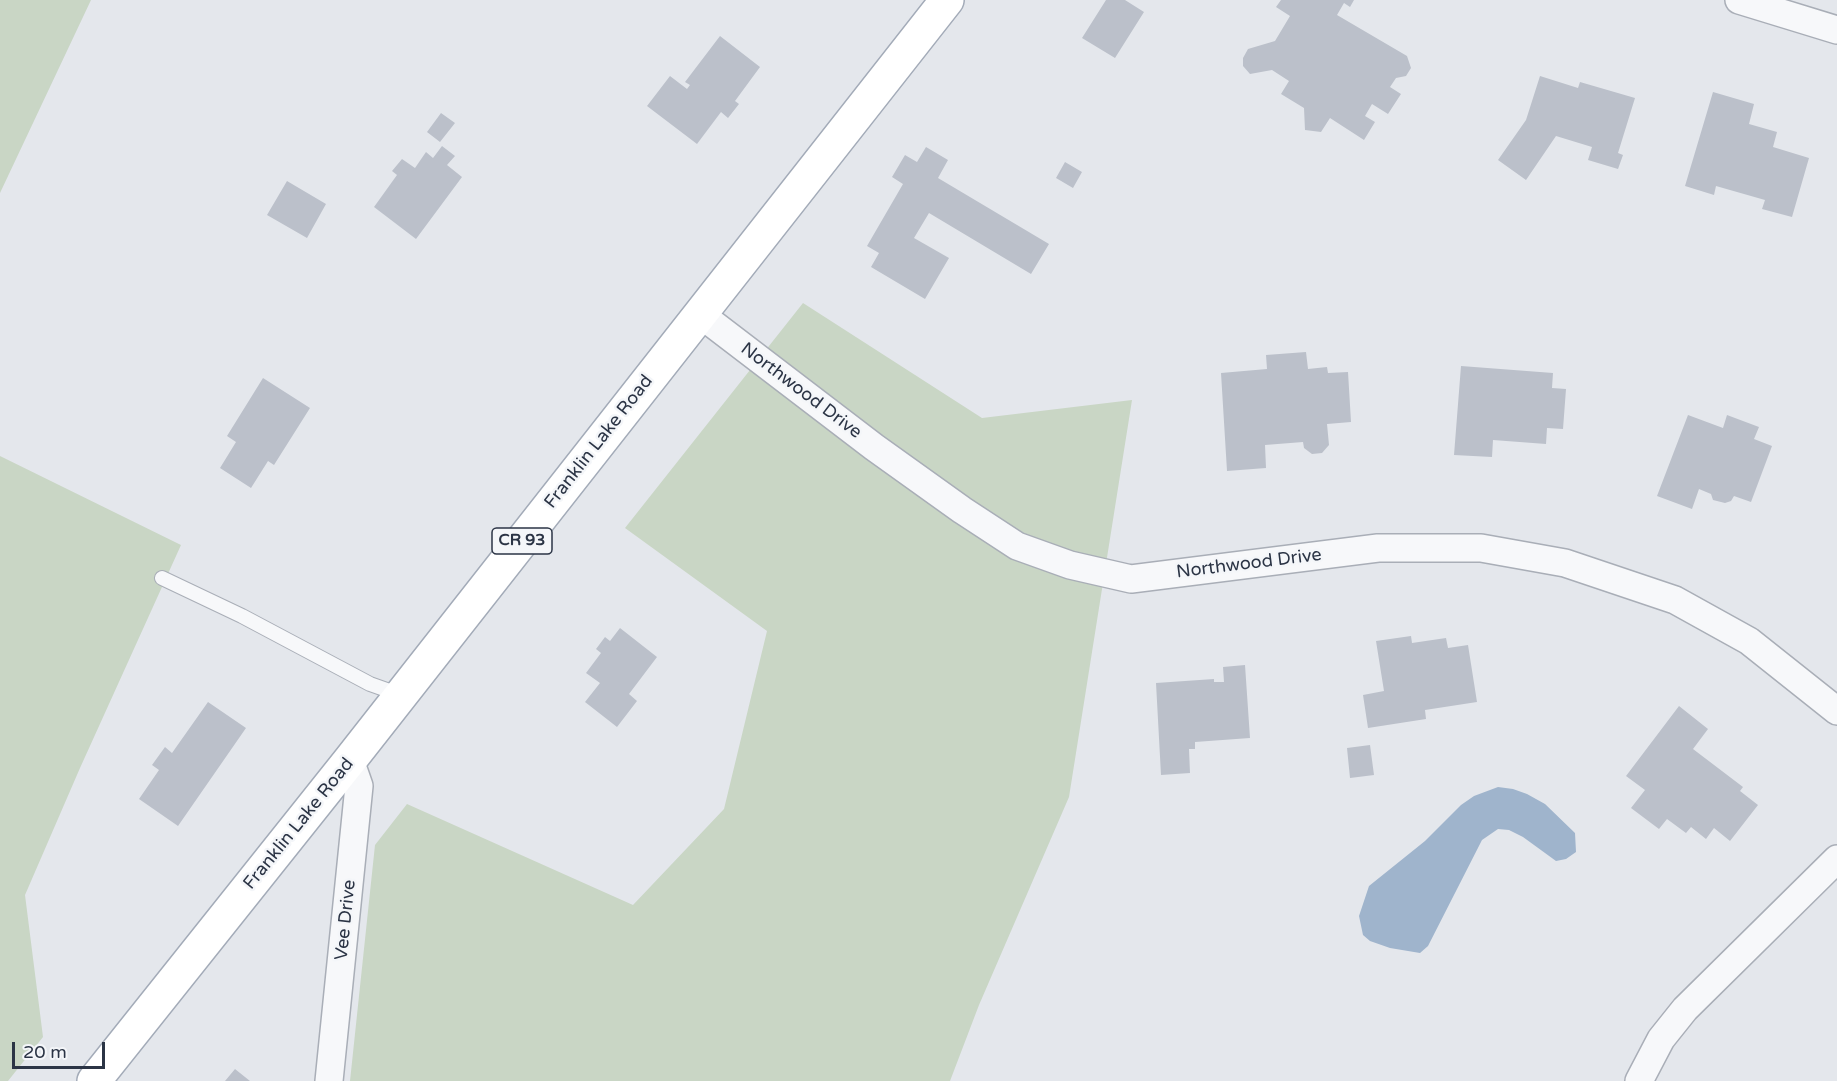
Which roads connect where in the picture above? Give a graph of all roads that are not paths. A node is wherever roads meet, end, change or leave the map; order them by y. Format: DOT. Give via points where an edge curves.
graph roads {
  1 [pos="948,0"];
  2 [pos="1739,0"];
  3 [pos="1837,30"];
  4 [pos="700,314"];
  5 [pos="162,578"];
  6 [pos="401,695"];
  7 [pos="1837,711"];
  8 [pos="350,760"];
  9 [pos="1837,859"];
  10 [pos="94,1081"];
  11 [pos="329,1081"];
  12 [pos="1639,1081"];
  1 -- 4 [label="main road, Franklin Lake Road / CR 93"];
  2 -- 3 [label="street"];
  4 -- 6 [label="main road, Franklin Lake Road / CR 93"];
  4 -- 7 [label="street, Northwood Drive" via="962,510 1017,546 1070,565 1131,579 1378,548 1481,548 1565,563 1675,600 1749,641"];
  5 -- 6 [label="lane" via="369,684"];
  6 -- 8 [label="main road, Franklin Lake Road / CR 93"];
  8 -- 10 [label="main road, Franklin Lake Road / CR 93"];
  8 -- 11 [label="street, Vee Drive" via="359,786"];
  9 -- 12 [label="street" via="1685,1009 1661,1039"];
}
